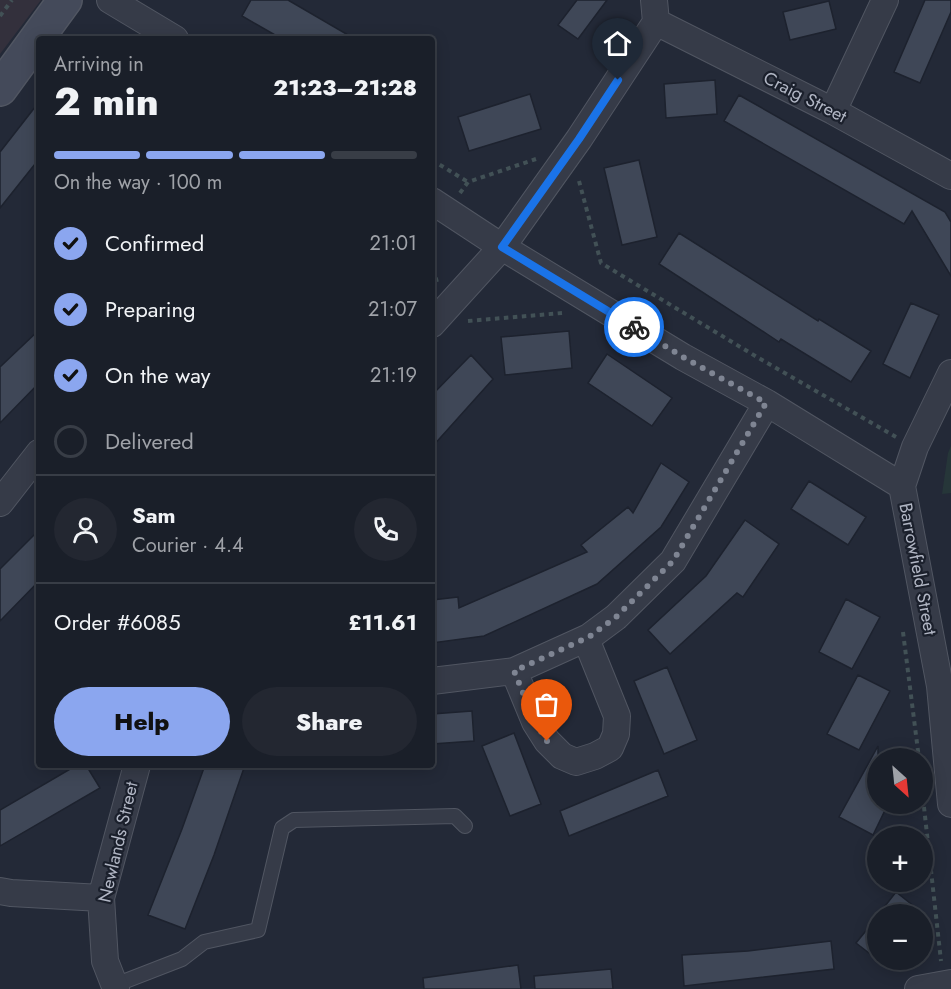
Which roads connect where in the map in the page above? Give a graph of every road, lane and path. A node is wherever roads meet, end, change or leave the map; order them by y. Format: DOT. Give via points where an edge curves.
graph roads {
  1 [pos="12,0"];
  2 [pos="64,0"];
  3 [pos="110,0"];
  4 [pos="885,0"];
  5 [pos="655,11"];
  6 [pos="0,16"];
  7 [pos="39,36"];
  8 [pos="170,36"];
  9 [pos="36,40"];
  10 [pos="0,89"];
  11 [pos="834,111"];
  12 [pos="572,148"];
  13 [pos="435,162"];
  14 [pos="951,176"];
  15 [pos="468,182"];
  16 [pos="440,206"];
  17 [pos="502,247"];
  18 [pos="435,321"];
  19 [pos="951,373"];
  20 [pos="766,403"];
  21 [pos="915,447"];
  22 [pos="36,457"];
  23 [pos="902,486"];
  24 [pos="0,503"];
  25 [pos="586,639"];
  26 [pos="514,671"];
  27 [pos="435,681"];
  28 [pos="946,685"];
  29 [pos="136,768"];
  30 [pos="951,804"];
  31 [pos="925,814"];
  32 [pos="465,826"];
  33 [pos="0,891"];
  34 [pos="102,898"];
  35 [pos="947,984"];
  36 [pos="116,987"];
  37 [pos="918,989"];
  1 -- 6 [label="path"];
  2 -- 7 [label="street"];
  3 -- 8 [label="street"];
  4 -- 11 [label="street"];
  5 -- 11 [label="street, Craig Street"];
  5 -- 12 [label="street"];
  9 -- 10 [label="street"];
  11 -- 14 [label="street, Craig Street"];
  12 -- 15 [label="path"];
  12 -- 17 [label="street"];
  12 -- 21 [label="path" via="601,262"];
  13 -- 15 [label="path"];
  15 -- 16 [label="path"];
  16 -- 17 [label="street, Barrowfield Street"];
  17 -- 18 [label="street"];
  17 -- 20 [label="street, Barrowfield Street"];
  19 -- 21 [label="street"];
  20 -- 23 [label="street, Barrowfield Street"];
  20 -- 25 [label="street" via="673,561 616,617"];
  21 -- 23 [label="street"];
  22 -- 24 [label="street"];
  23 -- 28 [label="street, Barrowfield Street"];
  25 -- 26 [label="street"];
  25 -- 26 [label="street" via="617,716 616,734 609,748 596,756 576,762 562,756 547,741"];
  26 -- 27 [label="street"];
  28 -- 30 [label="street, Barrowfield Street"];
  29 -- 34 [label="street, Newlands Street"];
  31 -- 35 [label="path"];
  32 -- 36 [label="lane" via="455,816 294,820 282,828 258,930 204,942 182,959"];
  33 -- 34 [label="street"];
  34 -- 36 [label="street, Newlands Street" via="105,961"];
  35 -- 37 [label="street"];
}
